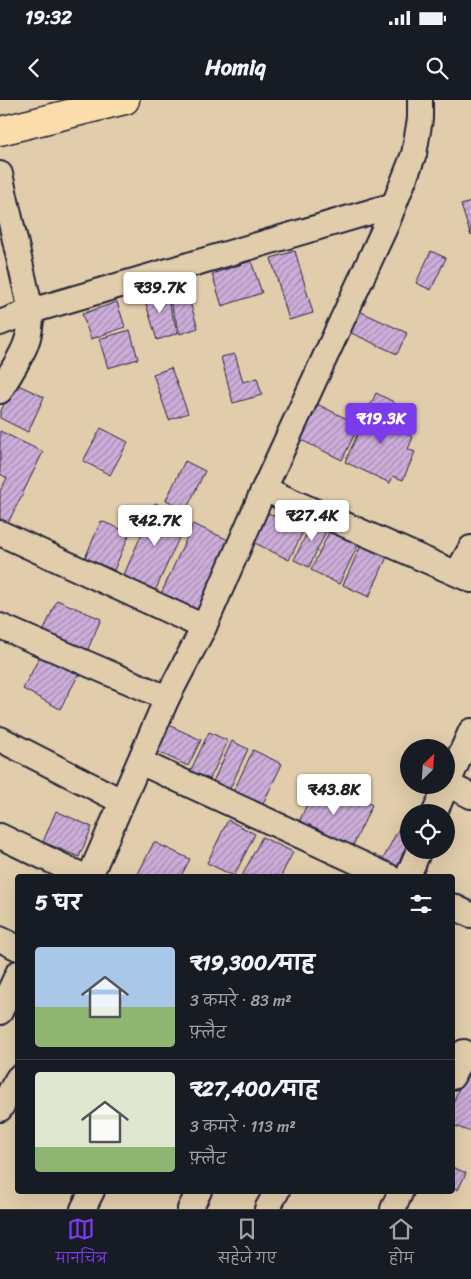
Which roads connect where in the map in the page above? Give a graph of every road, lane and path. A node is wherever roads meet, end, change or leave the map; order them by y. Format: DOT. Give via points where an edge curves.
graph roads {
  1 [pos="125,100"];
  2 [pos="420,100"];
  3 [pos="0,131"];
  4 [pos="0,174"];
  5 [pos="394,205"];
  6 [pos="31,312"];
  7 [pos="0,323"];
  8 [pos="0,391"];
  9 [pos="264,489"];
  10 [pos="0,533"];
  11 [pos="471,548"];
  12 [pos="464,577"];
  13 [pos="0,626"];
  14 [pos="204,627"];
  15 [pos="167,698"];
  16 [pos="471,731"];
  17 [pos="0,739"];
  18 [pos="140,762"];
  19 [pos="455,766"];
  20 [pos="455,788"];
  21 [pos="471,796"];
  22 [pos="122,801"];
  23 [pos="0,836"];
  24 [pos="415,859"];
  25 [pos="79,874"];
  26 [pos="91,874"];
  27 [pos="384,874"];
  28 [pos="409,874"];
  29 [pos="455,907"];
  30 [pos="471,915"];
  31 [pos="0,939"];
  32 [pos="15,946"];
  33 [pos="15,980"];
  34 [pos="0,1012"];
  35 [pos="462,1051"];
  36 [pos="455,1069"];
  37 [pos="15,1083"];
  38 [pos="0,1109"];
  39 [pos="90,1194"];
  40 [pos="198,1194"];
  41 [pos="274,1194"];
  42 [pos="400,1194"];
  43 [pos="83,1209"];
  44 [pos="190,1209"];
  45 [pos="267,1209"];
  46 [pos="393,1209"];
  1 -- 3 [label="main road"];
  2 -- 5 [label="street" via="414,154"];
  4 -- 6 [label="street"];
  5 -- 6 [label="street"];
  5 -- 9 [label="street"];
  6 -- 7 [label="street"];
  6 -- 8 [label="street" via="29,340"];
  9 -- 12 [label="street"];
  9 -- 14 [label="street"];
  10 -- 14 [label="street"];
  11 -- 12 [label="street"];
  13 -- 15 [label="street"];
  14 -- 15 [label="street"];
  15 -- 18 [label="street"];
  16 -- 19 [label="street"];
  17 -- 22 [label="street"];
  18 -- 22 [label="street"];
  18 -- 27 [label="street"];
  20 -- 21 [label="street"];
  22 -- 26 [label="street"];
  23 -- 25 [label="street"];
  24 -- 28 [label="street"];
  29 -- 30 [label="street"];
  31 -- 32 [label="street"];
  33 -- 34 [label="street"];
  35 -- 36 [label="street"];
  37 -- 38 [label="street"];
  39 -- 43 [label="street"];
  40 -- 44 [label="street"];
  41 -- 45 [label="street"];
  42 -- 46 [label="street"];
}
